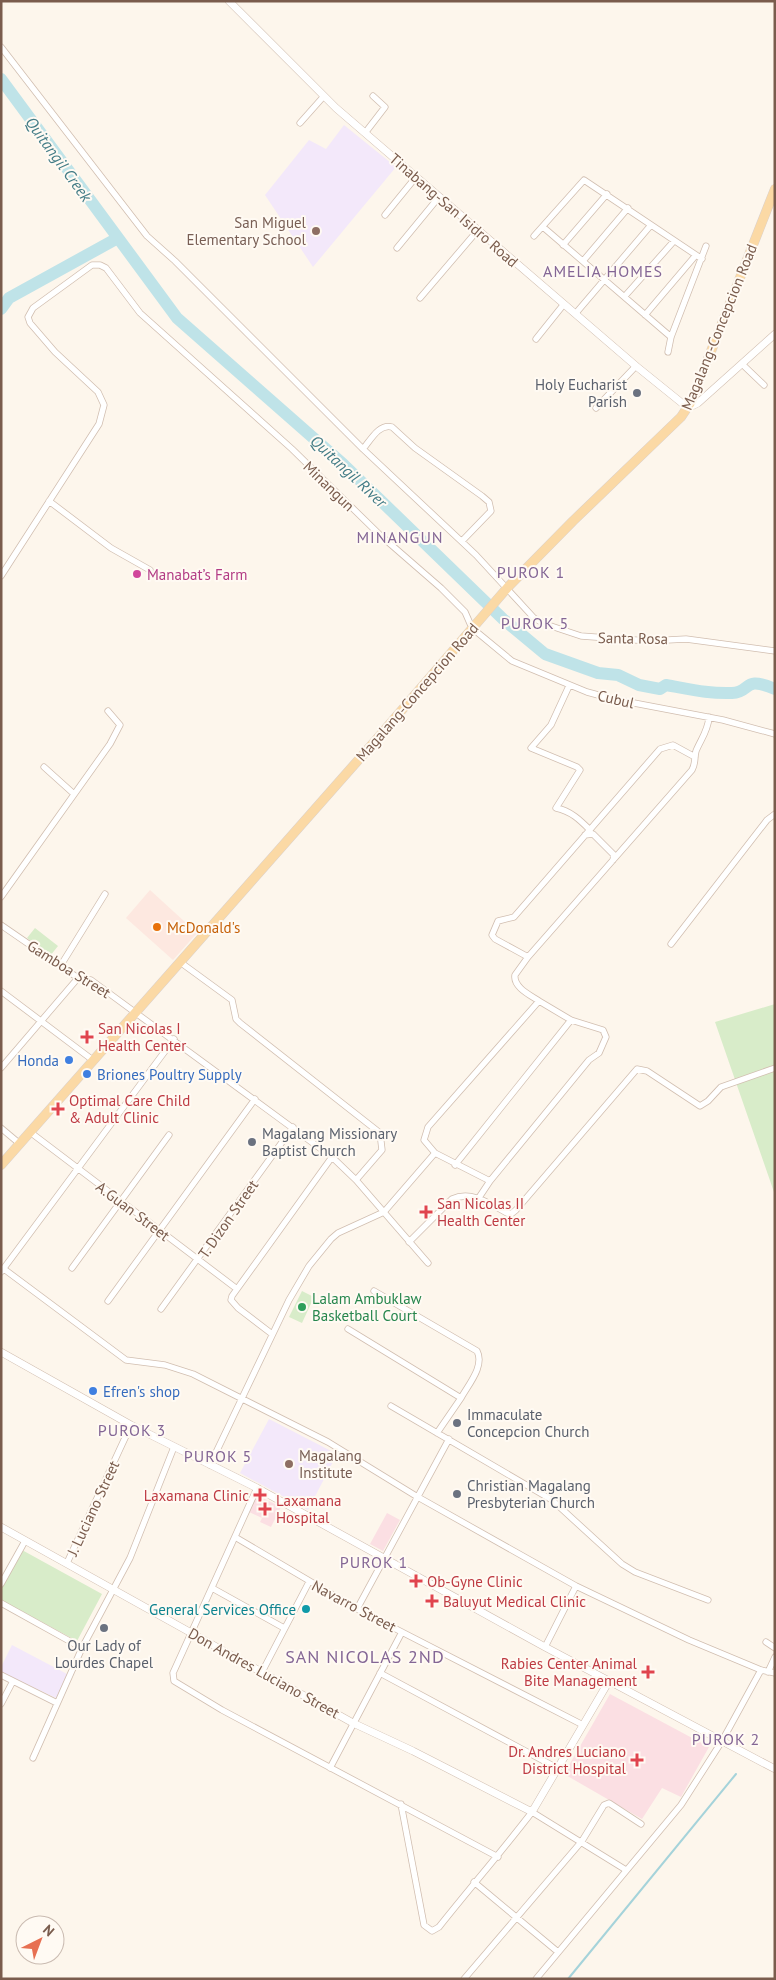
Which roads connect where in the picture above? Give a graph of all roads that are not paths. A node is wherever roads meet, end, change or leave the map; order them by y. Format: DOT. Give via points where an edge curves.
graph roads {
  1 [pos="229,1"];
  2 [pos="1,47"];
  3 [pos="324,96"];
  4 [pos="373,96"];
  5 [pos="300,123"];
  6 [pos="365,133"];
  7 [pos="416,177"];
  8 [pos="775,189"];
  9 [pos="607,194"];
  10 [pos="439,196"];
  11 [pos="628,208"];
  12 [pos="385,215"];
  13 [pos="650,225"];
  14 [pos="543,227"];
  15 [pos="478,230"];
  16 [pos="534,236"];
  17 [pos="674,241"];
  18 [pos="563,245"];
  19 [pos="706,246"];
  20 [pos="397,248"];
  21 [pos="696,255"];
  22 [pos="702,259"];
  23 [pos="583,261"];
  24 [pos="603,279"];
  25 [pos="625,296"];
  26 [pos="420,298"];
  27 [pos="564,304"];
  28 [pos="576,313"];
  29 [pos="645,315"];
  30 [pos="775,334"];
  31 [pos="671,337"];
  32 [pos="536,339"];
  33 [pos="668,352"];
  34 [pos="742,364"];
  35 [pos="636,366"];
  36 [pos="764,385"];
  37 [pos="596,408"];
  38 [pos="688,408"];
  39 [pos="363,449"];
  40 [pos="49,500"];
  41 [pos="462,541"];
  42 [pos="150,570"];
  43 [pos="1,576"];
  44 [pos="508,587"];
  45 [pos="474,625"];
  46 [pos="775,651"];
  47 [pos="569,686"];
  48 [pos="108,711"];
  49 [pos="709,717"];
  50 [pos="775,734"];
  51 [pos="695,757"];
  52 [pos="44,768"];
  53 [pos="74,794"];
  54 [pos="775,814"];
  55 [pos="587,833"];
  56 [pos="613,861"];
  57 [pos="105,894"];
  58 [pos="1,897"];
  59 [pos="1,925"];
  60 [pos="671,944"];
  61 [pos="528,957"];
  62 [pos="180,962"];
  63 [pos="61,965"];
  64 [pos="78,978"];
  65 [pos="1,991"];
  66 [pos="539,1000"];
  67 [pos="136,1013"];
  68 [pos="571,1020"];
  69 [pos="42,1021"];
  70 [pos="174,1040"];
  71 [pos="94,1061"];
  72 [pos="1,1068"];
  73 [pos="775,1068"];
  74 [pos="255,1099"];
  75 [pos="293,1127"];
  76 [pos="1,1128"];
  77 [pos="30,1132"];
  78 [pos="169,1135"];
  79 [pos="20,1144"];
  80 [pos="435,1153"];
  81 [pos="332,1157"];
  82 [pos="1,1165"];
  83 [pos="455,1165"];
  84 [pos="78,1169"];
  85 [pos="356,1180"];
  86 [pos="490,1181"];
  87 [pos="478,1199"];
  88 [pos="120,1202"];
  89 [pos="384,1212"];
  90 [pos="160,1231"];
  91 [pos="409,1242"];
  92 [pos="199,1260"];
  93 [pos="428,1263"];
  94 [pos="72,1268"];
  95 [pos="3,1271"];
  96 [pos="237,1289"];
  97 [pos="374,1291"];
  98 [pos="108,1301"];
  99 [pos="161,1309"];
  100 [pos="348,1329"];
  101 [pos="272,1334"];
  102 [pos="1,1352"];
  103 [pos="461,1398"];
  104 [pos="243,1399"];
  105 [pos="391,1406"];
  106 [pos="131,1425"];
  107 [pos="437,1433"];
  108 [pos="449,1439"];
  109 [pos="174,1447"];
  110 [pos="210,1465"];
  111 [pos="257,1488"];
  112 [pos="416,1496"];
  113 [pos="1,1527"];
  114 [pos="234,1537"];
  115 [pos="25,1541"];
  116 [pos="383,1558"];
  117 [pos="67,1563"];
  118 [pos="309,1582"];
  119 [pos="1,1584"];
  120 [pos="576,1586"];
  121 [pos="114,1588"];
  122 [pos="212,1588"];
  123 [pos="708,1600"];
  124 [pos="1,1603"];
  125 [pos="357,1608"];
  126 [pos="284,1628"];
  127 [pos="402,1632"];
  128 [pos="192,1633"];
  129 [pos="766,1642"];
  130 [pos="544,1647"];
  131 [pos="82,1648"];
  132 [pos="775,1648"];
  133 [pos="775,1656"];
  134 [pos="761,1670"];
  135 [pos="262,1672"];
  136 [pos="380,1673"];
  137 [pos="772,1673"];
  138 [pos="1,1675"];
  139 [pos="609,1680"];
  140 [pos="12,1681"];
  141 [pos="57,1703"];
  142 [pos="1,1704"];
  143 [pos="353,1723"];
  144 [pos="583,1725"];
  145 [pos="722,1741"];
  146 [pos="33,1758"];
  147 [pos="330,1768"];
  148 [pos="557,1768"];
  149 [pos="775,1769"];
  150 [pos="402,1804"];
  151 [pos="532,1812"];
  152 [pos="641,1824"];
  153 [pos="582,1841"];
  154 [pos="498,1857"];
  155 [pos="626,1870"];
  156 [pos="474,1882"];
  157 [pos="517,1916"];
  158 [pos="558,1952"];
  159 [pos="464,1979"];
  160 [pos="536,1979"];
  1 -- 3 [label="street, Tinabang-San Isidro Road"];
  2 -- 39 [label="street, Santa Rosa" via="147,236 176,261"];
  3 -- 5 [label="street"];
  3 -- 6 [label="street, Tinabang-San Isidro Road"];
  4 -- 6 [label="street" via="384,108"];
  6 -- 7 [label="street, Tinabang-San Isidro Road"];
  7 -- 10 [label="street, Tinabang-San Isidro Road"];
  7 -- 12 [label="street"];
  8 -- 38 [label="main road, Magalang-Concepcion Road"];
  9 -- 11 [label="street"];
  9 -- 14 [label="street" via="584,180"];
  9 -- 18 [label="street"];
  10 -- 15 [label="street, Tinabang-San Isidro Road"];
  10 -- 20 [label="street"];
  11 -- 13 [label="street"];
  11 -- 23 [label="street"];
  13 -- 17 [label="street"];
  13 -- 24 [label="street"];
  14 -- 16 [label="street"];
  14 -- 18 [label="street"];
  15 -- 26 [label="street"];
  15 -- 27 [label="street, Tinabang-San Isidro Road"];
  17 -- 21 [label="street"];
  17 -- 25 [label="street"];
  18 -- 23 [label="street"];
  19 -- 22 [label="street"];
  21 -- 22 [label="street"];
  21 -- 29 [label="street"];
  22 -- 31 [label="street"];
  23 -- 24 [label="street"];
  24 -- 25 [label="street"];
  24 -- 28 [label="street"];
  25 -- 29 [label="street"];
  27 -- 28 [label="street, Tinabang-San Isidro Road"];
  27 -- 32 [label="street"];
  28 -- 35 [label="street, Tinabang-San Isidro Road"];
  29 -- 31 [label="street"];
  30 -- 34 [label="street"];
  31 -- 33 [label="street"];
  34 -- 36 [label="street"];
  34 -- 38 [label="street"];
  35 -- 37 [label="street"];
  35 -- 38 [label="street, Tinabang-San Isidro Road"];
  38 -- 44 [label="main road, Magalang-Concepcion Road"];
  39 -- 41 [label="street, Santa Rosa"];
  39 -- 41 [label="street" via="380,428 392,427 489,502 491,511"];
  40 -- 42 [label="street" via="111,548"];
  40 -- 43 [label="street"];
  40 -- 45 [label="street, Minangun" via="99,424 104,405 98,392 55,352 28,317 33,308 92,265 100,265 106,268 140,314 292,449 380,535 457,603"];
  41 -- 44 [label="street, Santa Rosa"];
  44 -- 45 [label="main road, Magalang-Concepcion Road"];
  44 -- 46 [label="street, Santa Rosa" via="534,618 581,636 649,641 686,639"];
  45 -- 47 [label="street, Cubul" via="512,661"];
  45 -- 62 [label="main road, Magalang-Concepcion Road"];
  47 -- 49 [label="street, Cubul" via="613,699"];
  47 -- 55 [label="street" via="551,725 530,748 580,770 556,808 580,819"];
  48 -- 53 [label="street" via="119,727"];
  49 -- 50 [label="street, Cubul"];
  49 -- 51 [label="street" via="706,734"];
  51 -- 55 [label="street" via="673,744 660,749"];
  51 -- 56 [label="street" via="696,764 692,770"];
  52 -- 53 [label="street"];
  53 -- 58 [label="street"];
  54 -- 60 [label="street"];
  55 -- 56 [label="street" via="614,855"];
  55 -- 61 [label="street" via="514,917 498,921 494,929 492,935 498,942"];
  56 -- 61 [label="street"];
  57 -- 63 [label="street"];
  59 -- 63 [label="street, Gamboa Street"];
  61 -- 66 [label="street" via="514,979 519,987"];
  62 -- 67 [label="main road, Magalang-Concepcion Road"];
  62 -- 85 [label="street" via="232,1000 240,1023 380,1134 382,1150"];
  63 -- 64 [label="street, Gamboa Street"];
  64 -- 67 [label="street, Gamboa Street" via="91,980"];
  64 -- 69 [label="street"];
  65 -- 69 [label="street"];
  66 -- 68 [label="street"];
  66 -- 80 [label="street" via="426,1130 424,1140"];
  67 -- 70 [label="street, Gamboa Street"];
  67 -- 71 [label="main road, Magalang-Concepcion Road"];
  68 -- 83 [label="street"];
  68 -- 86 [label="street" via="603,1030 606,1037 599,1053 589,1060"];
  69 -- 71 [label="street"];
  69 -- 72 [label="street"];
  70 -- 74 [label="street, Gamboa Street"];
  70 -- 84 [label="street"];
  71 -- 77 [label="main road, Magalang-Concepcion Road"];
  73 -- 87 [label="street" via="721,1087 700,1106 647,1071 637,1069 516,1210 507,1213"];
  74 -- 75 [label="street, Gamboa Street"];
  74 -- 90 [label="street"];
  75 -- 81 [label="street, Gamboa Street"];
  75 -- 92 [label="street, T. Dizon Street"];
  76 -- 79 [label="street"];
  77 -- 79 [label="main road, Magalang-Concepcion Road"];
  77 -- 84 [label="street, A.Guan Street"];
  78 -- 88 [label="street"];
  79 -- 82 [label="main road, Magalang-Concepcion Road"];
  80 -- 83 [label="street"];
  80 -- 89 [label="street"];
  81 -- 85 [label="street, Gamboa Street"];
  81 -- 96 [label="street"];
  83 -- 86 [label="street"];
  84 -- 88 [label="street, A.Guan Street"];
  84 -- 95 [label="street"];
  85 -- 89 [label="street, Gamboa Street"];
  86 -- 87 [label="street"];
  87 -- 91 [label="street" via="467,1195 452,1199"];
  88 -- 90 [label="street, A.Guan Street"];
  88 -- 94 [label="street"];
  89 -- 91 [label="street, Gamboa Street"];
  89 -- 101 [label="street" via="331,1239 298,1283"];
  90 -- 92 [label="street, A.Guan Street"];
  90 -- 98 [label="street"];
  91 -- 93 [label="street, Gamboa Street"];
  92 -- 96 [label="street, A.Guan Street"];
  92 -- 99 [label="street, T. Dizon Street"];
  95 -- 104 [label="street" via="126,1360 178,1368"];
  96 -- 101 [label="street" via="232,1296 233,1304"];
  97 -- 103 [label="street" via="478,1351 481,1360"];
  100 -- 103 [label="street"];
  101 -- 104 [label="street"];
  102 -- 106 [label="street"];
  103 -- 107 [label="street"];
  104 -- 110 [label="street"];
  104 -- 112 [label="street" via="328,1442"];
  105 -- 107 [label="street"];
  106 -- 109 [label="street"];
  106 -- 117 [label="street, J. Luciano Street"];
  107 -- 108 [label="street"];
  108 -- 112 [label="street"];
  108 -- 123 [label="street" via="552,1500 622,1564"];
  109 -- 110 [label="street"];
  109 -- 121 [label="street" via="130,1558"];
  110 -- 111 [label="street"];
  111 -- 114 [label="street"];
  111 -- 116 [label="street"];
  112 -- 116 [label="street"];
  112 -- 120 [label="street"];
  113 -- 115 [label="street, Don Andres Luciano Street"];
  114 -- 118 [label="street, Navarro Street"];
  114 -- 122 [label="street"];
  115 -- 117 [label="street, Don Andres Luciano Street"];
  115 -- 119 [label="street"];
  116 -- 125 [label="street"];
  116 -- 130 [label="street"];
  117 -- 121 [label="street, Don Andres Luciano Street"];
  118 -- 125 [label="street, Navarro Street"];
  118 -- 126 [label="street"];
  120 -- 130 [label="street"];
  120 -- 134 [label="street" via="680,1636"];
  121 -- 128 [label="street, Don Andres Luciano Street"];
  121 -- 131 [label="street"];
  122 -- 126 [label="street"];
  122 -- 128 [label="street"];
  124 -- 131 [label="street"];
  125 -- 127 [label="street, Navarro Street"];
  126 -- 135 [label="street"];
  127 -- 136 [label="street"];
  127 -- 144 [label="street, Navarro Street"];
  128 -- 135 [label="street, Don Andres Luciano Street"];
  128 -- 147 [label="street" via="173,1673 174,1681"];
  129 -- 132 [label="street"];
  130 -- 139 [label="street"];
  131 -- 141 [label="street"];
  133 -- 137 [label="street"];
  134 -- 137 [label="street"];
  134 -- 145 [label="street"];
  135 -- 143 [label="street, Don Andres Luciano Street"];
  136 -- 143 [label="street"];
  136 -- 148 [label="street"];
  138 -- 140 [label="street"];
  139 -- 144 [label="street"];
  139 -- 145 [label="street"];
  140 -- 141 [label="street"];
  140 -- 142 [label="street"];
  141 -- 146 [label="street"];
  143 -- 147 [label="street"];
  143 -- 151 [label="street, Don Andres Luciano Street"];
  144 -- 148 [label="street"];
  145 -- 149 [label="street"];
  145 -- 155 [label="street" via="681,1805"];
  147 -- 150 [label="street"];
  148 -- 151 [label="street"];
  150 -- 154 [label="street"];
  150 -- 156 [label="street" via="424,1925 436,1930"];
  151 -- 153 [label="street"];
  151 -- 154 [label="street"];
  152 -- 153 [label="street" via="606,1803"];
  153 -- 155 [label="street"];
  153 -- 157 [label="street"];
  154 -- 156 [label="street"];
  155 -- 158 [label="street"];
  156 -- 157 [label="street"];
  157 -- 158 [label="street"];
  157 -- 159 [label="street"];
  158 -- 160 [label="street"];
}
